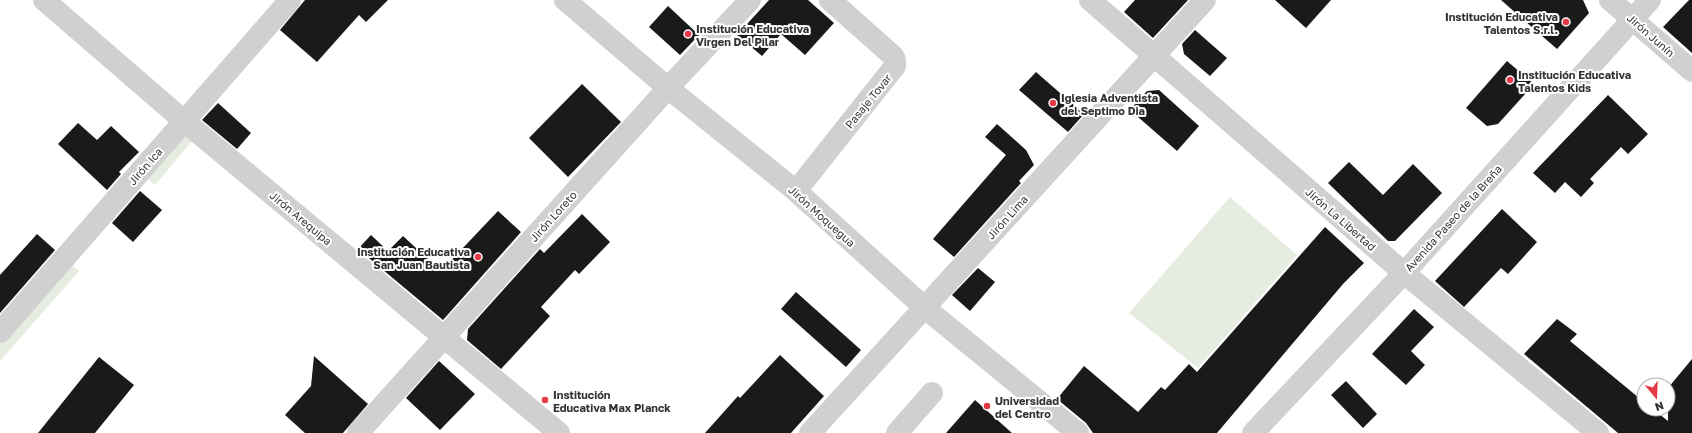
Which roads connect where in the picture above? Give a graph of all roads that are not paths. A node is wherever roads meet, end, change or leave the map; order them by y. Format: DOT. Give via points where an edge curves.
graph roads {
  1 [pos="44,0"];
  2 [pos="290,0"];
  3 [pos="565,0"];
  4 [pos="750,0"];
  5 [pos="830,0"];
  6 [pos="1090,0"];
  7 [pos="1204,0"];
  8 [pos="1610,0"];
  9 [pos="1650,0"];
  10 [pos="1632,19"];
  11 [pos="1153,56"];
  12 [pos="1692,70"];
  13 [pos="668,88"];
  14 [pos="184,121"];
  15 [pos="796,191"];
  16 [pos="1404,273"];
  17 [pos="925,308"];
  18 [pos="0,332"];
  19 [pos="444,338"];
  20 [pos="932,393"];
  21 [pos="358,433"];
  22 [pos="560,433"];
  23 [pos="810,433"];
  24 [pos="897,433"];
  25 [pos="1078,433"];
  26 [pos="1253,433"];
  27 [pos="1598,433"];
  1 -- 14 [label="street, Jirón Arequipa"];
  2 -- 14 [label="street, Jirón Ica"];
  3 -- 13 [label="street, Jirón Moquegua"];
  4 -- 13 [label="street, Jirón Loreto"];
  5 -- 15 [label="street, Pasaje Tovar" via="893,56 896,60 895,66"];
  6 -- 11 [label="street, Jirón La Libertad"];
  7 -- 11 [label="street, Jirón Lima"];
  8 -- 10 [label="street, Jirón Junín"];
  9 -- 10 [label="street, Avenida Paseo de la Breña"];
  10 -- 12 [label="street, Jirón Junín"];
  10 -- 16 [label="street, Avenida Paseo de la Breña"];
  11 -- 16 [label="street, Jirón La Libertad"];
  11 -- 17 [label="street, Jirón Lima"];
  13 -- 15 [label="street, Jirón Moquegua"];
  13 -- 19 [label="street, Jirón Loreto"];
  14 -- 18 [label="street, Jirón Ica"];
  14 -- 19 [label="street, Jirón Arequipa"];
  15 -- 17 [label="street, Jirón Moquegua"];
  16 -- 26 [label="street, Avenida Paseo de la Breña"];
  16 -- 27 [label="street, Jirón La Libertad"];
  17 -- 23 [label="street, Jirón Lima"];
  17 -- 25 [label="street, Jirón Moquegua"];
  19 -- 21 [label="street, Jirón Loreto"];
  19 -- 22 [label="street, Jirón Arequipa"];
  20 -- 24 [label="street"];
}
